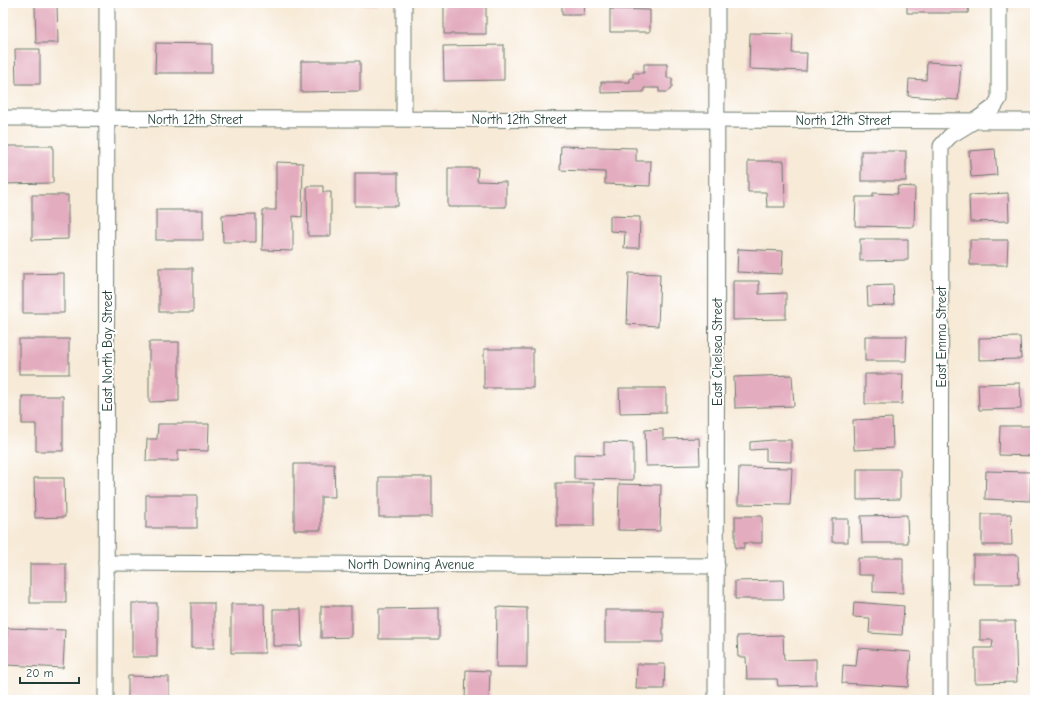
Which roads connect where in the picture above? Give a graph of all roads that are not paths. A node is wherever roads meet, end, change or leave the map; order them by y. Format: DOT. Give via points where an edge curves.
graph roads {
  1 [pos="107,3"];
  2 [pos="404,3"];
  3 [pos="717,3"];
  4 [pos="999,3"];
  5 [pos="3,118"];
  6 [pos="404,118"];
  7 [pos="108,119"];
  8 [pos="717,119"];
  9 [pos="976,120"];
  10 [pos="1035,121"];
  11 [pos="106,563"];
  12 [pos="717,566"];
  13 [pos="106,700"];
  14 [pos="716,700"];
  15 [pos="940,700"];
  1 -- 7 [label="street, East North Bay Street"];
  2 -- 6 [label="street"];
  3 -- 8 [label="street, East Chelsea Street"];
  4 -- 9 [label="street, East Emma Street" via="999,99 994,107"];
  5 -- 7 [label="street, North 12th Street"];
  6 -- 7 [label="street, North 12th Street"];
  6 -- 8 [label="street, North 12th Street"];
  7 -- 11 [label="street, East North Bay Street"];
  8 -- 9 [label="street, North 12th Street"];
  8 -- 12 [label="street, East Chelsea Street"];
  9 -- 10 [label="street, North 12th Street"];
  9 -- 15 [label="street, East Emma Street" via="950,136 941,146"];
  11 -- 12 [label="street, North Downing Avenue"];
  11 -- 13 [label="street, East North Bay Street"];
  12 -- 14 [label="street, East Chelsea Street"];
}
